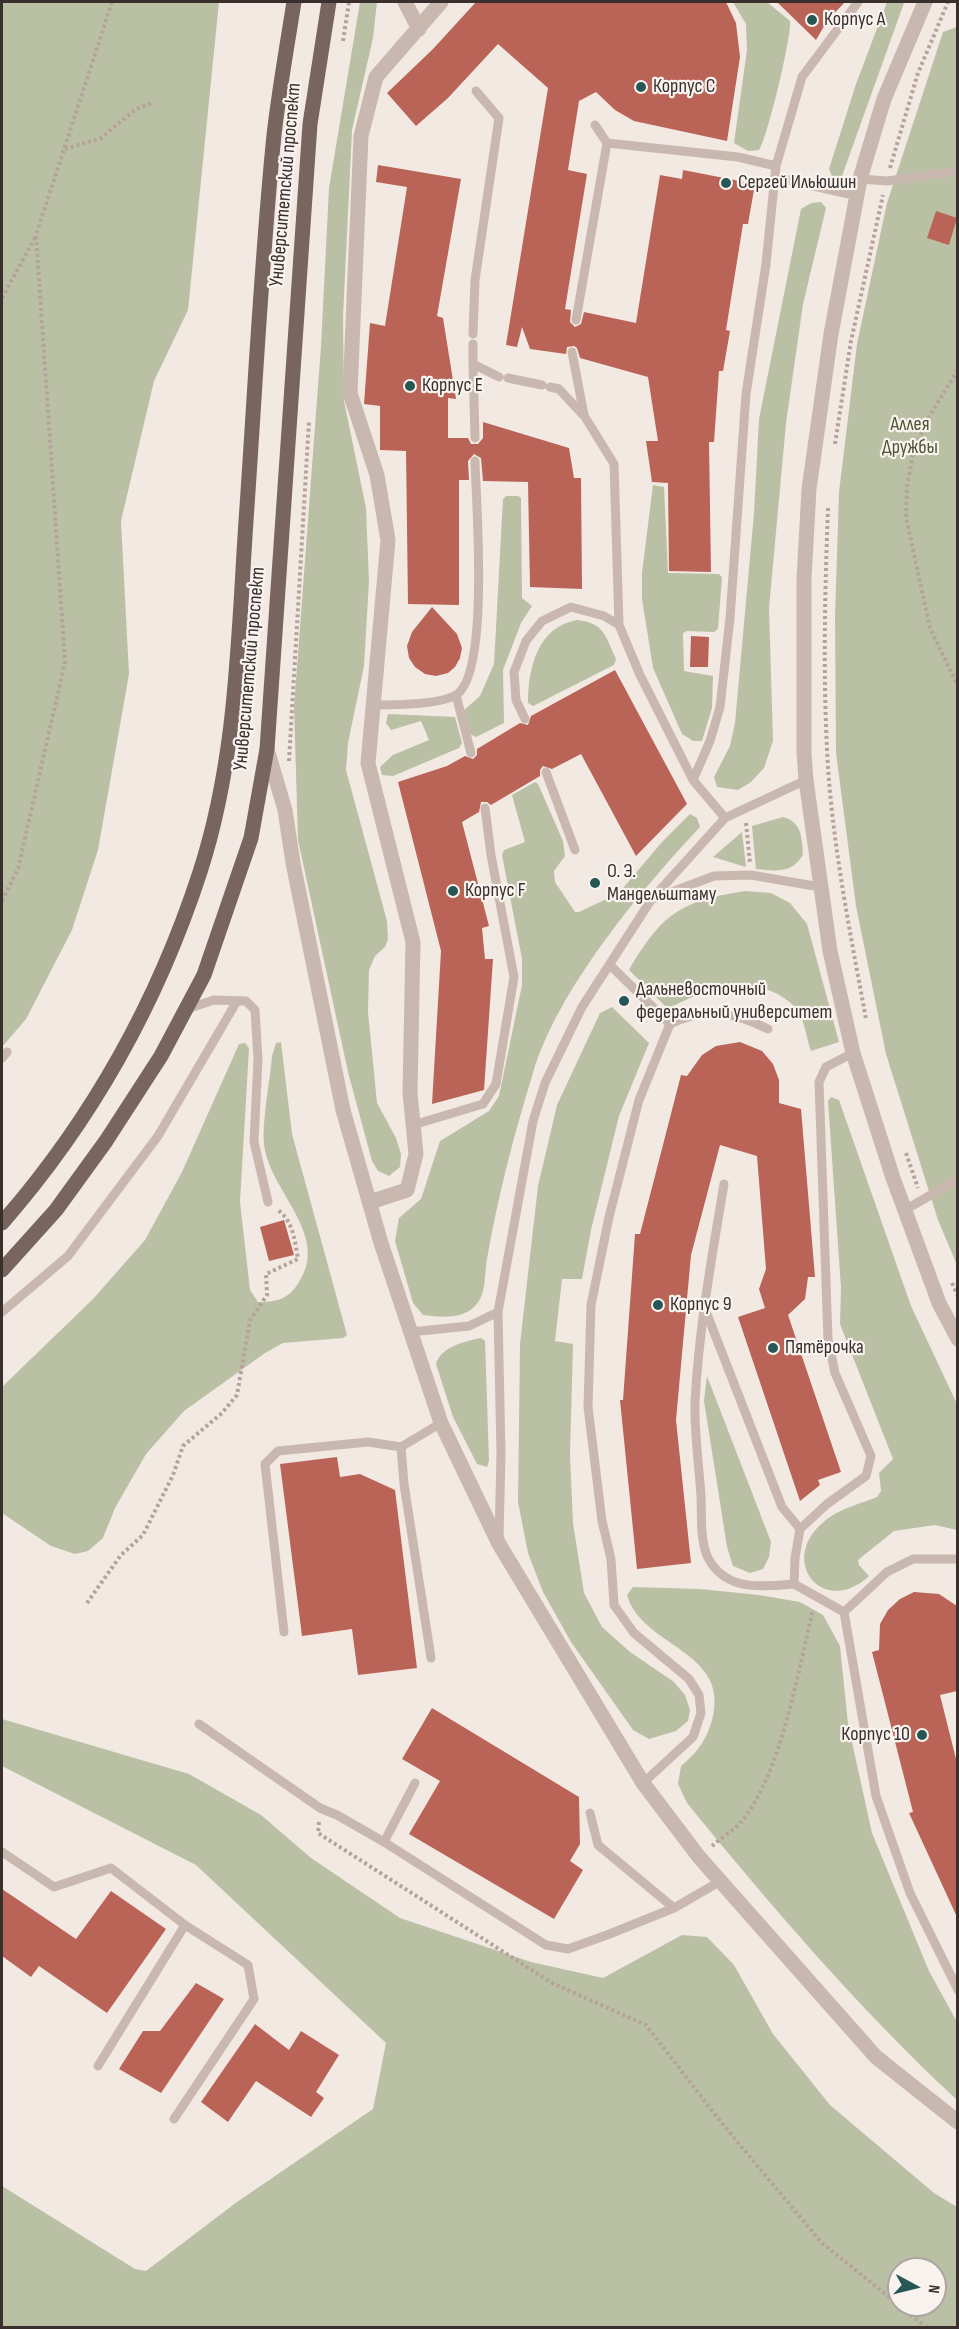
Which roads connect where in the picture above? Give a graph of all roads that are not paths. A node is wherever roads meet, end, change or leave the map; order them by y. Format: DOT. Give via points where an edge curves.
graph roads {
  1 [pos="294,2"];
  2 [pos="328,2"];
  3 [pos="405,2"];
  4 [pos="441,2"];
  5 [pos="858,2"];
  6 [pos="925,2"];
  7 [pos="419,29"];
  8 [pos="476,91"];
  9 [pos="595,125"];
  10 [pos="607,144"];
  11 [pos="775,171"];
  12 [pos="957,171"];
  13 [pos="860,179"];
  14 [pos="857,196"];
  15 [pos="576,320"];
  16 [pos="572,352"];
  17 [pos="472,364"];
  18 [pos="585,417"];
  19 [pos="475,438"];
  20 [pos="475,461"];
  21 [pos="619,625"];
  22 [pos="456,695"];
  23 [pos="374,705"];
  24 [pos="525,719"];
  25 [pos="267,749"];
  26 [pos="471,753"];
  27 [pos="546,772"];
  28 [pos="693,780"];
  29 [pos="806,780"];
  30 [pos="485,808"];
  31 [pos="725,818"];
  32 [pos="575,850"];
  33 [pos="820,887"];
  34 [pos="651,900"];
  35 [pos="610,965"];
  36 [pos="237,1001"];
  37 [pos="187,1009"];
  38 [pos="669,1024"];
  39 [pos="768,1029"];
  40 [pos="853,1053"];
  41 [pos="413,1125"];
  42 [pos="957,1179"];
  43 [pos="724,1184"];
  44 [pos="370,1202"];
  45 [pos="268,1203"];
  46 [pos="905,1210"];
  47 [pos="2,1222"];
  48 [pos="2,1270"];
  49 [pos="704,1306"];
  50 [pos="2,1312"];
  51 [pos="498,1312"];
  52 [pos="410,1332"];
  53 [pos="957,1339"];
  54 [pos="441,1423"];
  55 [pos="401,1447"];
  56 [pos="800,1529"];
  57 [pos="499,1544"];
  58 [pos="957,1559"];
  59 [pos="794,1584"];
  60 [pos="844,1612"];
  61 [pos="284,1632"];
  62 [pos="431,1658"];
  63 [pos="199,1724"];
  64 [pos="415,1783"];
  65 [pos="643,1783"];
  66 [pos="590,1813"];
  67 [pos="384,1842"];
  68 [pos="2,1852"];
  69 [pos="719,1882"];
  70 [pos="674,1908"];
  71 [pos="185,1925"];
  72 [pos="957,1990"];
  73 [pos="98,2066"];
  74 [pos="174,2120"];
  75 [pos="957,2122"];
  1 -- 47 [label="main road, Университетский проспект" via="267,215 237,679 230,745 211,830 201,871 163,972 129,1043 79,1123"];
  2 -- 25 [label="main road, Университетский проспект" via="310,124"];
  3 -- 7 [label="street"];
  4 -- 7 [label="street"];
  5 -- 11 [label="lane" via="802,77"];
  6 -- 13 [label="street" via="884,99"];
  7 -- 23 [label="street" via="376,77 361,136 350,393 377,475 388,540"];
  8 -- 17 [label="lane" via="499,118 475,280"];
  9 -- 10 [label="lane"];
  10 -- 11 [label="lane" via="738,157"];
  10 -- 15 [label="lane"];
  11 -- 14 [label="lane"];
  11 -- 28 [label="lane" via="766,264 746,394 720,707"];
  12 -- 13 [label="lane" via="887,181"];
  13 -- 14 [label="street"];
  14 -- 29 [label="street" via="831,334 809,489 804,579"];
  16 -- 18 [label="lane"];
  17 -- 18 [label="lane" via="504,378 559,389"];
  17 -- 19 [label="lane"];
  18 -- 21 [label="lane" via="614,464"];
  20 -- 22 [label="lane" via="479,585 475,653 466,682"];
  21 -- 24 [label="lane" via="604,616 571,607 542,621 526,641 514,672 516,700"];
  21 -- 28 [label="lane"];
  22 -- 23 [label="lane" via="414,704"];
  22 -- 26 [label="lane"];
  23 -- 41 [label="street" via="368,763 413,942"];
  25 -- 37 [label="main road, Университетский проспект" via="250,838 204,975"];
  25 -- 44 [label="street" via="285,810 343,1110"];
  27 -- 32 [label="lane"];
  28 -- 31 [label="lane"];
  29 -- 31 [label="lane"];
  29 -- 33 [label="street"];
  30 -- 41 [label="lane" via="514,977 496,1084 483,1104"];
  31 -- 34 [label="lane"];
  33 -- 34 [label="lane" via="752,875 714,876"];
  33 -- 40 [label="street"];
  34 -- 35 [label="lane"];
  35 -- 38 [label="lane"];
  35 -- 51 [label="lane" via="582,1007 545,1083 533,1121"];
  36 -- 37 [label="lane" via="214,1000"];
  36 -- 45 [label="lane" via="246,1001 255,1010 258,1059 254,1142"];
  36 -- 50 [label="lane" via="158,1136 68,1256"];
  37 -- 48 [label="main road, Университетский проспект" via="106,1141 56,1210"];
  38 -- 39 [label="lane" via="690,1014 708,1013 742,1016"];
  38 -- 65 [label="lane" via="639,1101 591,1305 588,1407 602,1521 611,1559 614,1605 634,1633 689,1679 699,1695 700,1713 693,1737"];
  40 -- 46 [label="street"];
  40 -- 56 [label="lane" via="826,1067 819,1082 828,1339 835,1373 871,1456 866,1476"];
  41 -- 44 [label="street" via="416,1154 407,1190"];
  42 -- 46 [label="lane"];
  43 -- 49 [label="lane"];
  44 -- 52 [label="street"];
  46 -- 53 [label="street" via="939,1303"];
  49 -- 56 [label="lane" via="782,1507"];
  49 -- 59 [label="lane" via="695,1403 703,1540 710,1562 729,1580 741,1585"];
  51 -- 52 [label="lane" via="469,1326"];
  51 -- 57 [label="lane"];
  52 -- 54 [label="street"];
  54 -- 55 [label="lane"];
  54 -- 57 [label="street"];
  55 -- 61 [label="lane" via="368,1442 278,1451 265,1464"];
  55 -- 62 [label="lane"];
  56 -- 59 [label="lane"];
  57 -- 65 [label="street"];
  58 -- 60 [label="lane" via="913,1559 887,1572"];
  59 -- 60 [label="lane"];
  60 -- 72 [label="lane" via="876,1796 910,1893"];
  63 -- 67 [label="lane" via="321,1808"];
  64 -- 67 [label="lane"];
  65 -- 69 [label="street"];
  66 -- 70 [label="lane" via="598,1845"];
  67 -- 70 [label="lane" via="546,1945 568,1949"];
  68 -- 71 [label="lane" via="54,1887 111,1868"];
  69 -- 70 [label="lane"];
  69 -- 75 [label="street" via="876,2057"];
  71 -- 73 [label="lane"];
  71 -- 74 [label="lane" via="248,1965 254,1999"];
}
